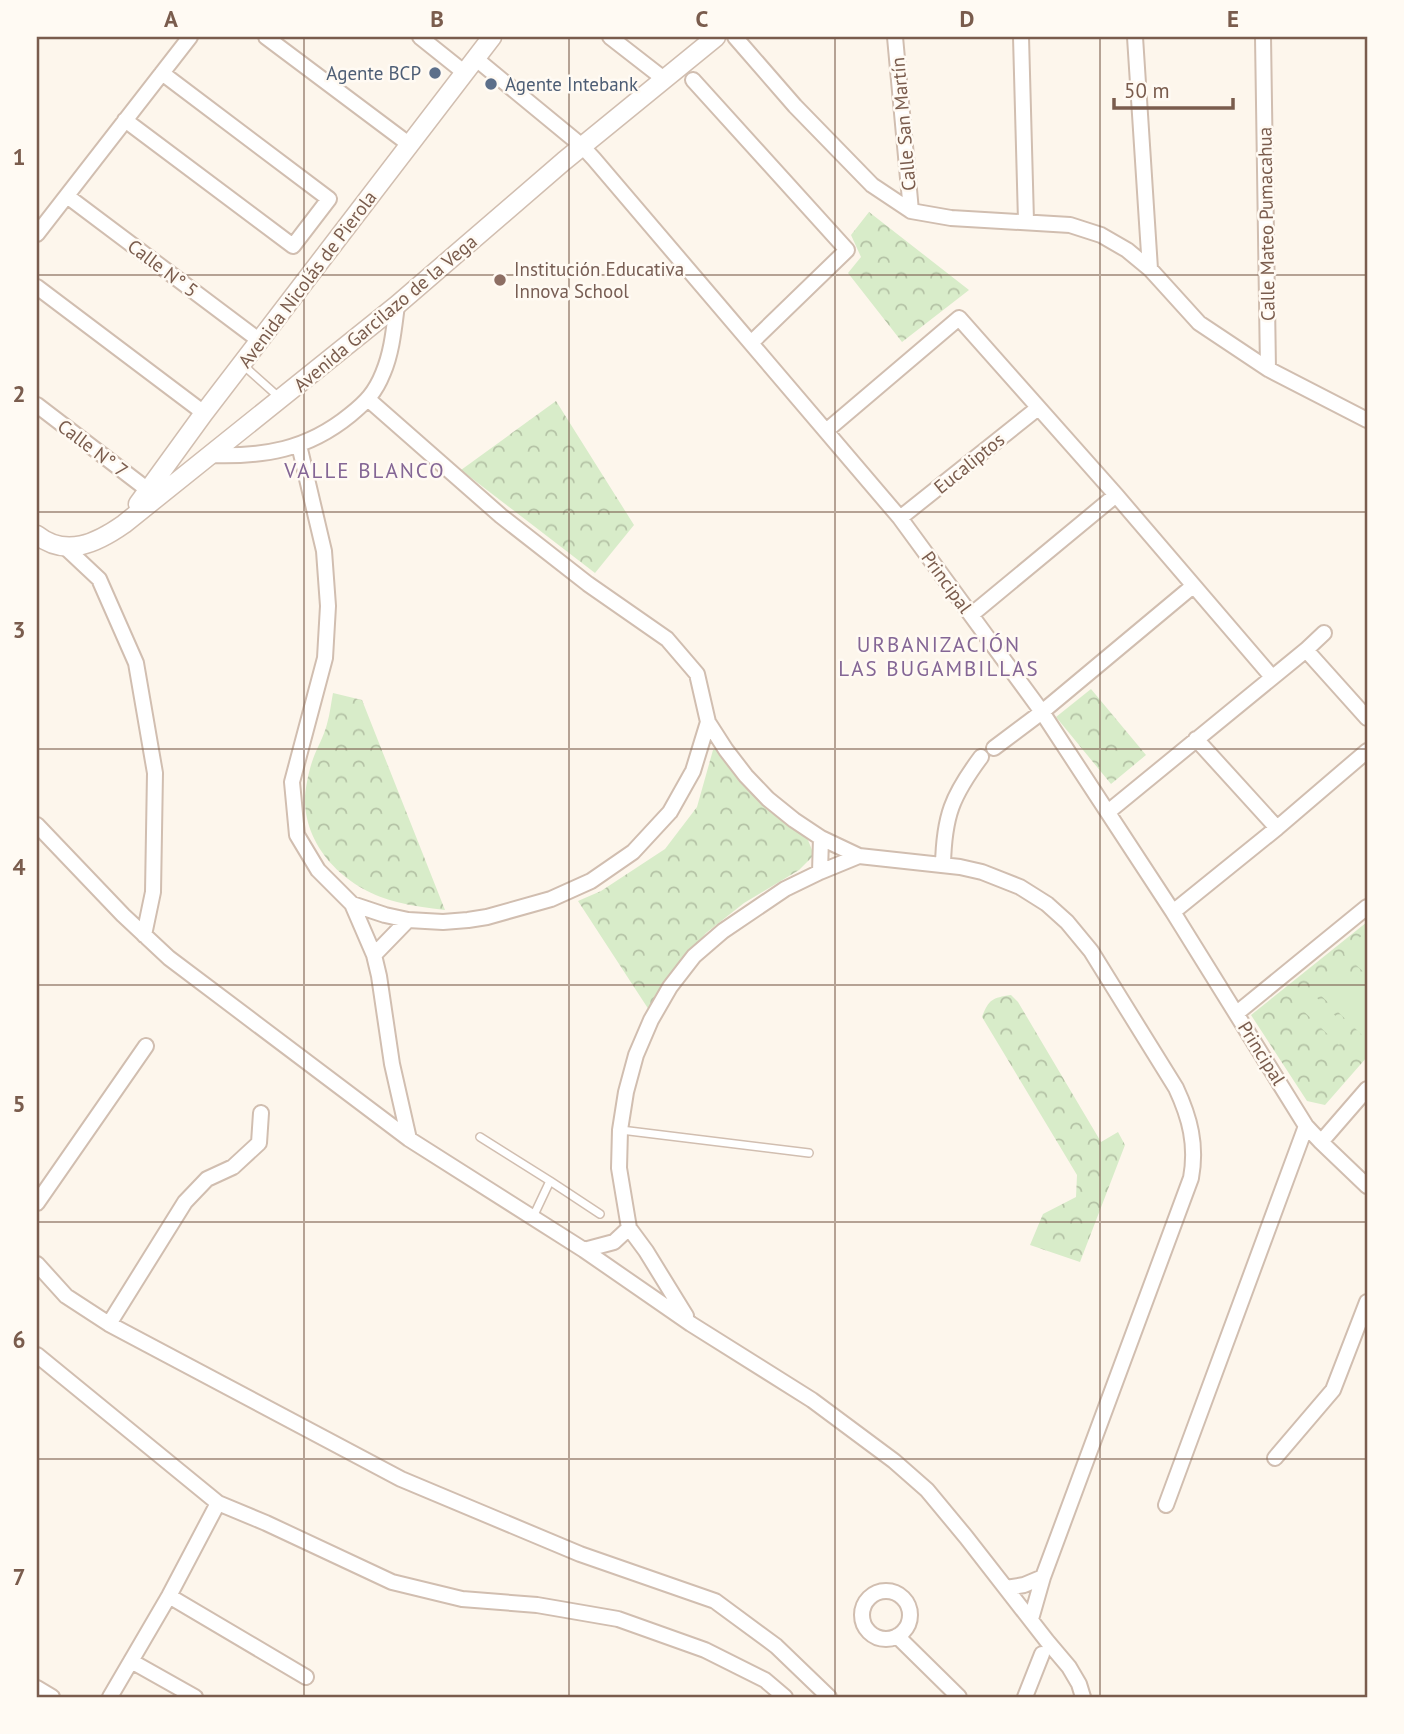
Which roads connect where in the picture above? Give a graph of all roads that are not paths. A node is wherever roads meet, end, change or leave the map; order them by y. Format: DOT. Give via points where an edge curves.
graph roads {
  1 [pos="190,37"];
  2 [pos="266,37"];
  3 [pos="420,37"];
  4 [pos="492,37"];
  5 [pos="610,37"];
  6 [pos="716,37"];
  7 [pos="735,37"];
  8 [pos="895,37"];
  9 [pos="1021,37"];
  10 [pos="1135,37"];
  11 [pos="1263,37"];
  12 [pos="470,65"];
  13 [pos="162,73"];
  14 [pos="664,79"];
  15 [pos="693,80"];
  16 [pos="125,120"];
  17 [pos="410,145"];
  18 [pos="582,146"];
  19 [pos="67,195"];
  20 [pos="911,211"];
  21 [pos="1026,221"];
  22 [pos="37,234"];
  23 [pos="1150,269"];
  24 [pos="37,287"];
  25 [pos="397,305"];
  26 [pos="260,341"];
  27 [pos="751,343"];
  28 [pos="242,365"];
  29 [pos="1268,369"];
  30 [pos="282,399"];
  31 [pos="369,400"];
  32 [pos="37,405"];
  33 [pos="1038,408"];
  34 [pos="204,413"];
  35 [pos="1367,420"];
  36 [pos="826,431"];
  37 [pos="299,445"];
  38 [pos="209,455"];
  39 [pos="148,490"];
  40 [pos="1116,495"];
  41 [pos="900,518"];
  42 [pos="124,524"];
  43 [pos="37,535"];
  44 [pos="66,548"];
  45 [pos="1193,586"];
  46 [pos="971,615"];
  47 [pos="1324,633"];
  48 [pos="1306,650"];
  49 [pos="1272,677"];
  50 [pos="1042,712"];
  51 [pos="1367,718"];
  52 [pos="708,722"];
  53 [pos="1196,739"];
  54 [pos="994,748"];
  55 [pos="1367,751"];
  56 [pos="981,757"];
  57 [pos="1108,812"];
  58 [pos="37,825"];
  59 [pos="1277,828"];
  60 [pos="821,838"];
  61 [pos="859,856"];
  62 [pos="943,865"];
  63 [pos="820,872"];
  64 [pos="352,904"];
  65 [pos="1367,907"];
  66 [pos="1173,912"];
  67 [pos="408,920"];
  68 [pos="144,935"];
  69 [pos="374,955"];
  70 [pos="1237,1013"];
  71 [pos="146,1046"];
  72 [pos="1367,1089"];
  73 [pos="261,1113"];
  74 [pos="1306,1126"];
  75 [pos="620,1130"];
  76 [pos="480,1137"];
  77 [pos="409,1139"];
  78 [pos="1321,1142"];
  79 [pos="810,1153"];
  80 [pos="550,1181"];
  81 [pos="1367,1185"];
  82 [pos="37,1203"];
  83 [pos="600,1214"];
  84 [pos="533,1217"];
  85 [pos="629,1228"];
  86 [pos="584,1250"];
  87 [pos="37,1264"];
  88 [pos="1367,1302"];
  89 [pos="109,1324"];
  90 [pos="691,1324"];
  91 [pos="37,1355"];
  92 [pos="1275,1458"];
  93 [pos="218,1503"];
  94 [pos="1166,1505"];
  95 [pos="1043,1577"];
  96 [pos="1006,1588"];
  97 [pos="169,1596"];
  98 [pos="1031,1619"];
  99 [pos="897,1636"];
  100 [pos="1042,1654"];
  101 [pos="131,1661"];
  102 [pos="306,1677"];
  103 [pos="37,1688"];
  104 [pos="52,1697"];
  105 [pos="110,1697"];
  106 [pos="195,1697"];
  107 [pos="785,1697"];
  108 [pos="829,1697"];
  109 [pos="959,1697"];
  110 [pos="1025,1697"];
  111 [pos="1083,1697"];
  1 -- 13 [label="street"];
  2 -- 17 [label="street"];
  3 -- 12 [label="street, Principal"];
  4 -- 12 [label="street, Avenida Nicolás de Pierola"];
  5 -- 14 [label="street"];
  6 -- 14 [label="street, Avenida Garcilazo de la Vega"];
  7 -- 20 [label="street" via="872,185"];
  8 -- 20 [label="street, Calle San Martín"];
  9 -- 21 [label="street"];
  10 -- 23 [label="street"];
  11 -- 29 [label="street, Calle Mateo Pumacahua"];
  12 -- 17 [label="street, Avenida Nicolás de Pierola"];
  12 -- 18 [label="street, Principal"];
  13 -- 16 [label="street"];
  13 -- 16 [label="street" via="329,200 293,246"];
  14 -- 18 [label="street, Avenida Garcilazo de la Vega"];
  15 -- 27 [label="street" via="847,250"];
  16 -- 19 [label="street"];
  17 -- 26 [label="street, Avenida Nicolás de Pierola"];
  18 -- 25 [label="street, Avenida Garcilazo de la Vega"];
  18 -- 27 [label="street, Principal"];
  19 -- 22 [label="street"];
  19 -- 26 [label="street, Calle N° 5"];
  20 -- 21 [label="street" via="951,218"];
  21 -- 23 [label="street" via="1070,225 1101,235"];
  23 -- 29 [label="street" via="1199,323"];
  24 -- 34 [label="street"];
  25 -- 30 [label="street, Avenida Garcilazo de la Vega"];
  25 -- 31 [label="street" via="392,345"];
  26 -- 28 [label="street, Avenida Nicolás de Pierola"];
  27 -- 36 [label="street, Principal"];
  28 -- 30 [label="lane"];
  28 -- 34 [label="street, Avenida Nicolás de Pierola"];
  29 -- 35 [label="street"];
  30 -- 38 [label="street, Avenida Garcilazo de la Vega"];
  31 -- 37 [label="street" via="336,426"];
  31 -- 52 [label="street" via="501,516 667,639 697,674"];
  32 -- 39 [label="street, Calle N° 7"];
  33 -- 36 [label="street" via="959,318"];
  33 -- 40 [label="street"];
  33 -- 41 [label="street, Eucaliptos"];
  34 -- 39 [label="street, Avenida Nicolás de Pierola"];
  36 -- 41 [label="street, Principal"];
  37 -- 38 [label="street" via="270,453"];
  37 -- 64 [label="street" via="324,551 328,606 325,658 292,782 297,835 318,870"];
  38 -- 42 [label="street, Avenida Garcilazo de la Vega"];
  39 -- 42 [label="street, Avenida Nicolás de Pierola"];
  40 -- 45 [label="street"];
  40 -- 46 [label="street"];
  41 -- 46 [label="street, Principal"];
  42 -- 44 [label="street, Avenida Garcilazo de la Vega" via="96,541"];
  43 -- 44 [label="street"];
  44 -- 68 [label="street" via="99,579 136,663 155,773 153,892"];
  45 -- 49 [label="street"];
  45 -- 50 [label="street"];
  46 -- 50 [label="street, Principal"];
  47 -- 48 [label="street"];
  48 -- 49 [label="street"];
  48 -- 51 [label="street"];
  49 -- 53 [label="street"];
  50 -- 54 [label="street"];
  50 -- 57 [label="street, Principal"];
  52 -- 60 [label="street" via="768,799"];
  52 -- 67 [label="street" via="693,771 670,811 633,852 591,881 487,917"];
  53 -- 57 [label="street"];
  53 -- 59 [label="street"];
  55 -- 59 [label="street"];
  56 -- 62 [label="street" via="951,807"];
  57 -- 66 [label="street, Principal"];
  58 -- 68 [label="street"];
  59 -- 66 [label="street"];
  60 -- 61 [label="street"];
  60 -- 63 [label="street"];
  61 -- 62 [label="street"];
  61 -- 63 [label="street"];
  62 -- 95 [label="street" via="1003,879 1047,904 1067,922 1091,951 1176,1087 1192,1129 1191,1178"];
  63 -- 75 [label="street" via="785,888 694,956 670,987 636,1055"];
  64 -- 67 [label="street"];
  64 -- 69 [label="street"];
  65 -- 70 [label="street"];
  66 -- 70 [label="street, Principal"];
  67 -- 69 [label="street"];
  68 -- 77 [label="street"];
  69 -- 77 [label="street"];
  70 -- 74 [label="street, Principal"];
  71 -- 82 [label="street"];
  72 -- 78 [label="street"];
  73 -- 89 [label="street" via="260,1143 233,1167 207,1179 185,1202"];
  74 -- 78 [label="street, Principal"];
  74 -- 94 [label="street"];
  75 -- 79 [label="lane"];
  75 -- 85 [label="street" via="619,1168"];
  76 -- 80 [label="lane"];
  77 -- 84 [label="street"];
  78 -- 81 [label="street, Principal"];
  80 -- 83 [label="lane"];
  80 -- 84 [label="lane"];
  84 -- 86 [label="street"];
  85 -- 86 [label="street" via="614,1242"];
  85 -- 90 [label="street"];
  86 -- 90 [label="street"];
  87 -- 89 [label="street" via="66,1296"];
  88 -- 92 [label="street" via="1333,1390"];
  89 -- 108 [label="street" via="401,1479 580,1554 715,1601 776,1646"];
  90 -- 96 [label="street" via="812,1400 894,1461 927,1490"];
  91 -- 93 [label="street"];
  93 -- 97 [label="street"];
  93 -- 107 [label="street" via="392,1582 462,1599 537,1605 618,1619 705,1650 765,1680"];
  95 -- 96 [label="street"];
  95 -- 98 [label="street"];
  96 -- 98 [label="street"];
  97 -- 101 [label="street"];
  97 -- 102 [label="street"];
  98 -- 111 [label="street" via="1069,1667"];
  99 -- 109 [label="street"];
  100 -- 110 [label="street"];
  101 -- 105 [label="street"];
  101 -- 106 [label="street"];
  103 -- 104 [label="street"];
}
